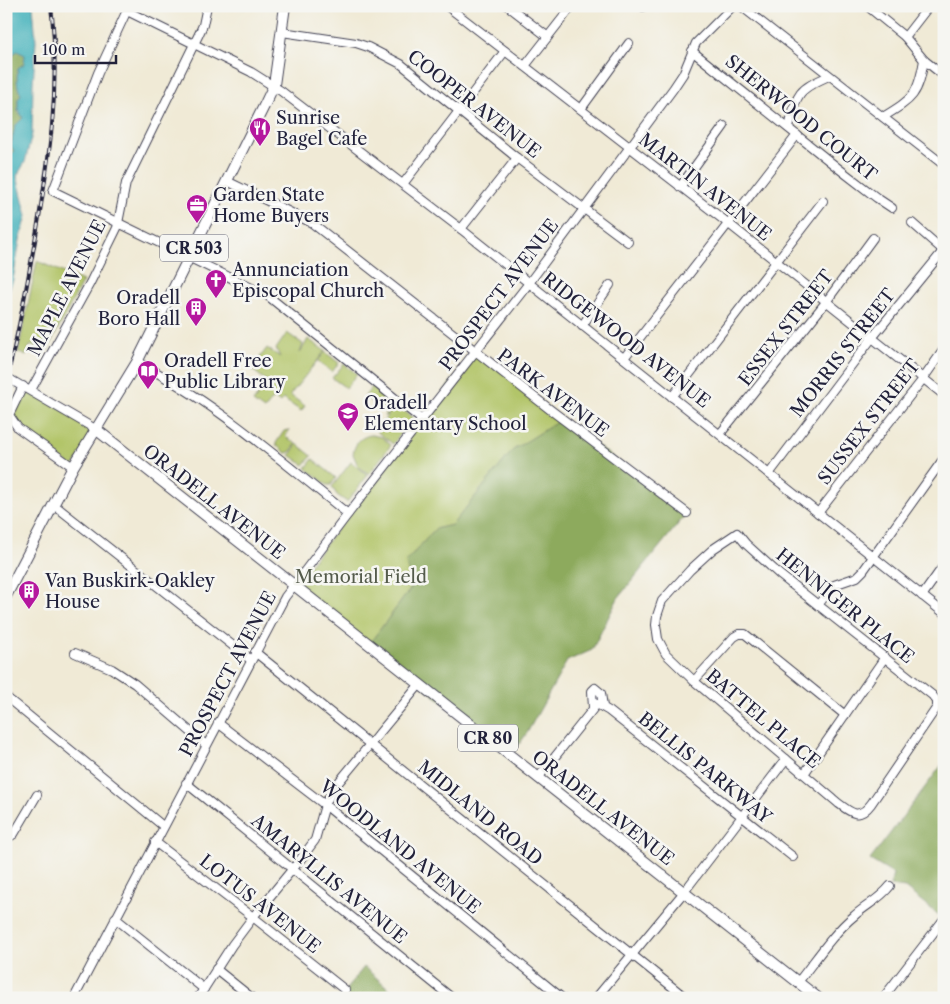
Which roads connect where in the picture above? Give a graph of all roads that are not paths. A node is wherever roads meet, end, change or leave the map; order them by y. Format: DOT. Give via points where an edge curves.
graph roads {
  1 [pos="206,6"];
  2 [pos="285,6"];
  3 [pos="446,6"];
  4 [pos="508,6"];
  5 [pos="572,6"];
  6 [pos="733,6"];
  7 [pos="741,6"];
  8 [pos="867,6"];
  9 [pos="929,6"];
  10 [pos="128,9"];
  11 [pos="282,32"];
  12 [pos="548,37"];
  13 [pos="905,37"];
  14 [pos="629,43"];
  15 [pos="194,44"];
  16 [pos="505,51"];
  17 [pos="692,51"];
  18 [pos="924,60"];
  19 [pos="525,66"];
  20 [pos="830,76"];
  21 [pos="944,76"];
  22 [pos="274,85"];
  23 [pos="581,109"];
  24 [pos="460,110"];
  25 [pos="883,117"];
  26 [pos="724,126"];
  27 [pos="789,128"];
  28 [pos="797,135"];
  29 [pos="630,147"];
  30 [pos="517,158"];
  31 [pos="944,165"];
  32 [pos="227,181"];
  33 [pos="403,184"];
  34 [pos="680,187"];
  35 [pos="823,201"];
  36 [pos="892,208"];
  37 [pos="583,209"];
  38 [pos="118,223"];
  39 [pos="729,224"];
  40 [pos="912,224"];
  41 [pos="461,229"];
  42 [pos="873,238"];
  43 [pos="628,242"];
  44 [pos="943,251"];
  45 [pos="188,258"];
  46 [pos="777,262"];
  47 [pos="529,282"];
  48 [pos="610,285"];
  49 [pos="826,302"];
  50 [pos="582,326"];
  51 [pos="872,338"];
  52 [pos="944,349"];
  53 [pos="475,351"];
  54 [pos="624,358"];
  55 [pos="137,362"];
  56 [pos="6,377"];
  57 [pos="923,379"];
  58 [pos="23,386"];
  59 [pos="31,390"];
  60 [pos="944,395"];
  61 [pos="672,397"];
  62 [pos="422,420"];
  63 [pos="96,430"];
  64 [pos="720,434"];
  65 [pos="944,458"];
  66 [pos="74,467"];
  67 [pos="769,474"];
  68 [pos="53,504"];
  69 [pos="687,513"];
  70 [pos="818,513"];
  71 [pos="348,514"];
  72 [pos="873,557"];
  73 [pos="944,565"];
  74 [pos="294,585"];
  75 [pos="6,596"];
  76 [pos="922,596"];
  77 [pos="818,605"];
  78 [pos="944,613"];
  79 [pos="658,639"];
  80 [pos="255,652"];
  81 [pos="75,653"];
  82 [pos="885,657"];
  83 [pos="251,660"];
  84 [pos="694,681"];
  85 [pos="420,684"];
  86 [pos="6,697"];
  87 [pos="845,715"];
  88 [pos="218,723"];
  89 [pos="206,744"];
  90 [pos="369,745"];
  91 [pos="786,759"];
  92 [pos="804,774"];
  93 [pos="538,778"];
  94 [pos="186,783"];
  95 [pos="38,795"];
  96 [pos="325,805"];
  97 [pos="856,814"];
  98 [pos="742,818"];
  99 [pos="163,826"];
  100 [pos="6,839"];
  101 [pos="155,842"];
  102 [pos="793,857"];
  103 [pos="293,869"];
  104 [pos="890,886"];
  105 [pos="684,892"];
  106 [pos="253,916"];
  107 [pos="115,918"];
  108 [pos="944,919"];
  109 [pos="631,954"];
  110 [pos="216,969"];
  111 [pos="798,982"];
  112 [pos="204,989"];
  113 [pos="345,990"];
  114 [pos="74,998"];
  115 [pos="198,998"];
  116 [pos="252,998"];
  117 [pos="452,998"];
  118 [pos="562,998"];
  119 [pos="596,998"];
  120 [pos="686,998"];
  121 [pos="818,998"];
  122 [pos="883,998"];
  1 -- 15 [label="street, MAPLE AVENUE" via="203,25"];
  2 -- 11 [label="main road, CR 503"];
  3 -- 16 [label="street, MARTIN AVENUE"];
  4 -- 12 [label="street"];
  5 -- 12 [label="street"];
  6 -- 17 [label="street, PROSPECT AVENUE" via="702,36"];
  7 -- 20 [label="street"];
  8 -- 13 [label="street"];
  9 -- 13 [label="street"];
  10 -- 15 [label="street, RIDGEWOOD AVENUE"];
  10 -- 38 [label="street" via="98,73 53,191"];
  11 -- 22 [label="main road, CR 503"];
  11 -- 24 [label="street, COOPER AVENUE" via="368,47 401,64"];
  12 -- 19 [label="street"];
  13 -- 18 [label="street"];
  14 -- 23 [label="street"];
  15 -- 22 [label="street, RIDGEWOOD AVENUE"];
  15 -- 38 [label="street, MAPLE AVENUE" via="126,183"];
  16 -- 19 [label="street, MARTIN AVENUE"];
  16 -- 24 [label="street"];
  17 -- 27 [label="street, SHERWOOD COURT"];
  17 -- 29 [label="street, PROSPECT AVENUE" via="679,81"];
  18 -- 21 [label="street"];
  18 -- 25 [label="street" via="917,90 911,98"];
  19 -- 23 [label="street, MARTIN AVENUE"];
  20 -- 25 [label="street"];
  20 -- 27 [label="street" via="810,85 798,96"];
  22 -- 32 [label="main road, CR 503"];
  22 -- 33 [label="street, RIDGEWOOD AVENUE"];
  23 -- 29 [label="street, MARTIN AVENUE"];
  24 -- 30 [label="street, COOPER AVENUE"];
  24 -- 33 [label="street"];
  25 -- 31 [label="street"];
  26 -- 34 [label="street"];
  27 -- 28 [label="street, SHERWOOD COURT"];
  28 -- 36 [label="street, SHERWOOD COURT"];
  28 -- 39 [label="street"];
  29 -- 34 [label="street, MARTIN AVENUE"];
  29 -- 37 [label="street, PROSPECT AVENUE"];
  30 -- 37 [label="street, COOPER AVENUE"];
  30 -- 41 [label="street"];
  32 -- 45 [label="main road, CR 503"];
  32 -- 53 [label="street, PARK AVENUE" via="312,223"];
  33 -- 41 [label="street, RIDGEWOOD AVENUE"];
  34 -- 39 [label="street, MARTIN AVENUE"];
  35 -- 46 [label="street"];
  37 -- 43 [label="street, COOPER AVENUE"];
  37 -- 47 [label="street, PROSPECT AVENUE"];
  38 -- 45 [label="street"];
  38 -- 59 [label="street, MAPLE AVENUE" via="90,283"];
  39 -- 46 [label="street, MARTIN AVENUE"];
  39 -- 54 [label="street"];
  40 -- 44 [label="street"];
  41 -- 47 [label="street, RIDGEWOOD AVENUE"];
  42 -- 49 [label="street, ESSEX STREET"];
  44 -- 51 [label="street, MORRIS STREET"];
  45 -- 55 [label="main road, CR 503"];
  45 -- 62 [label="street" via="268,296"];
  46 -- 49 [label="street, MARTIN AVENUE"];
  46 -- 61 [label="street"];
  47 -- 50 [label="street, RIDGEWOOD AVENUE"];
  47 -- 53 [label="street, PROSPECT AVENUE"];
  48 -- 50 [label="street"];
  49 -- 51 [label="street, MARTIN AVENUE"];
  49 -- 64 [label="street, ESSEX STREET"];
  50 -- 54 [label="street, RIDGEWOOD AVENUE"];
  51 -- 57 [label="street, MARTIN AVENUE"];
  51 -- 67 [label="street, MORRIS STREET"];
  52 -- 57 [label="street, SUSSEX STREET"];
  53 -- 62 [label="street, PROSPECT AVENUE"];
  53 -- 69 [label="street, PARK AVENUE"];
  54 -- 61 [label="street, RIDGEWOOD AVENUE"];
  55 -- 63 [label="main road, CR 503"];
  55 -- 71 [label="street" via="205,402"];
  56 -- 58 [label="street, ORADELL AVENUE"];
  57 -- 60 [label="street, MARTIN AVENUE"];
  57 -- 70 [label="street, SUSSEX STREET"];
  58 -- 59 [label="street, ORADELL AVENUE"];
  58 -- 66 [label="street" via="9,415 18,428"];
  59 -- 63 [label="street, ORADELL AVENUE"];
  61 -- 64 [label="street, RIDGEWOOD AVENUE"];
  62 -- 71 [label="street, PROSPECT AVENUE"];
  63 -- 66 [label="main road, CR 503"];
  63 -- 74 [label="main road, ORADELL AVENUE / CR 80"];
  64 -- 67 [label="street, RIDGEWOOD AVENUE"];
  65 -- 72 [label="street"];
  66 -- 68 [label="main road, CR 503"];
  67 -- 70 [label="street, RIDGEWOOD AVENUE"];
  68 -- 75 [label="main road, CR 503"];
  68 -- 83 [label="street"];
  70 -- 72 [label="street, RIDGEWOOD AVENUE"];
  71 -- 74 [label="street, PROSPECT AVENUE"];
  72 -- 76 [label="street, RIDGEWOOD AVENUE"];
  72 -- 77 [label="street" via="857,577 834,585"];
  73 -- 76 [label="street"];
  74 -- 80 [label="street, PROSPECT AVENUE"];
  74 -- 85 [label="main road, ORADELL AVENUE / CR 80"];
  76 -- 78 [label="street, RIDGEWOOD AVENUE"];
  77 -- 79 [label="street, HENNIGER PLACE" via="773,569 737,532 690,570 662,602 657,616"];
  77 -- 82 [label="street, HENNIGER PLACE"];
  79 -- 84 [label="street, BATTEL PLACE" via="669,658"];
  80 -- 83 [label="street, PROSPECT AVENUE"];
  80 -- 90 [label="street, MIDLAND ROAD"];
  81 -- 89 [label="street" via="112,669 135,684"];
  82 -- 87 [label="street"];
  82 -- 97 [label="street, HENNIGER PLACE" via="932,695 937,707 866,810"];
  83 -- 88 [label="street, PROSPECT AVENUE"];
  84 -- 87 [label="street" via="734,637 746,634"];
  84 -- 91 [label="street, BATTEL PLACE"];
  85 -- 90 [label="street"];
  85 -- 93 [label="main road, ORADELL AVENUE / CR 80"];
  86 -- 99 [label="street"];
  87 -- 92 [label="street"];
  88 -- 89 [label="street, PROSPECT AVENUE"];
  88 -- 96 [label="street, WOODLAND AVENUE"];
  89 -- 94 [label="street, PROSPECT AVENUE"];
  90 -- 96 [label="street" via="333,789"];
  90 -- 109 [label="street, MIDLAND ROAD"];
  91 -- 92 [label="street, BATTEL PLACE"];
  91 -- 98 [label="street"];
  92 -- 97 [label="street, BATTEL PLACE" via="844,808"];
  93 -- 98 [label="street, BELLIS PARKWAY" via="597,706"];
  93 -- 105 [label="main road, ORADELL AVENUE / CR 80"];
  94 -- 99 [label="street, PROSPECT AVENUE"];
  94 -- 103 [label="street, AMARYLLIS AVENUE"];
  95 -- 100 [label="street" via="14,834"];
  96 -- 103 [label="street" via="315,840"];
  96 -- 118 [label="street, WOODLAND AVENUE"];
  98 -- 102 [label="street, BELLIS PARKWAY"];
  98 -- 105 [label="street"];
  99 -- 101 [label="street, PROSPECT AVENUE"];
  101 -- 106 [label="street, LOTUS AVENUE"];
  101 -- 107 [label="street, PROSPECT AVENUE"];
  103 -- 106 [label="street"];
  103 -- 117 [label="street, AMARYLLIS AVENUE"];
  104 -- 111 [label="street" via="843,926"];
  105 -- 109 [label="street"];
  105 -- 111 [label="main road, ORADELL AVENUE / CR 80"];
  106 -- 110 [label="street"];
  106 -- 113 [label="street, LOTUS AVENUE"];
  107 -- 112 [label="street"];
  107 -- 114 [label="street, PROSPECT AVENUE"];
  108 -- 122 [label="street"];
  109 -- 119 [label="street"];
  109 -- 120 [label="street, MIDLAND ROAD"];
  110 -- 112 [label="street"];
  110 -- 116 [label="street"];
  111 -- 121 [label="main road, ORADELL AVENUE / CR 80"];
  112 -- 115 [label="street"];
}
